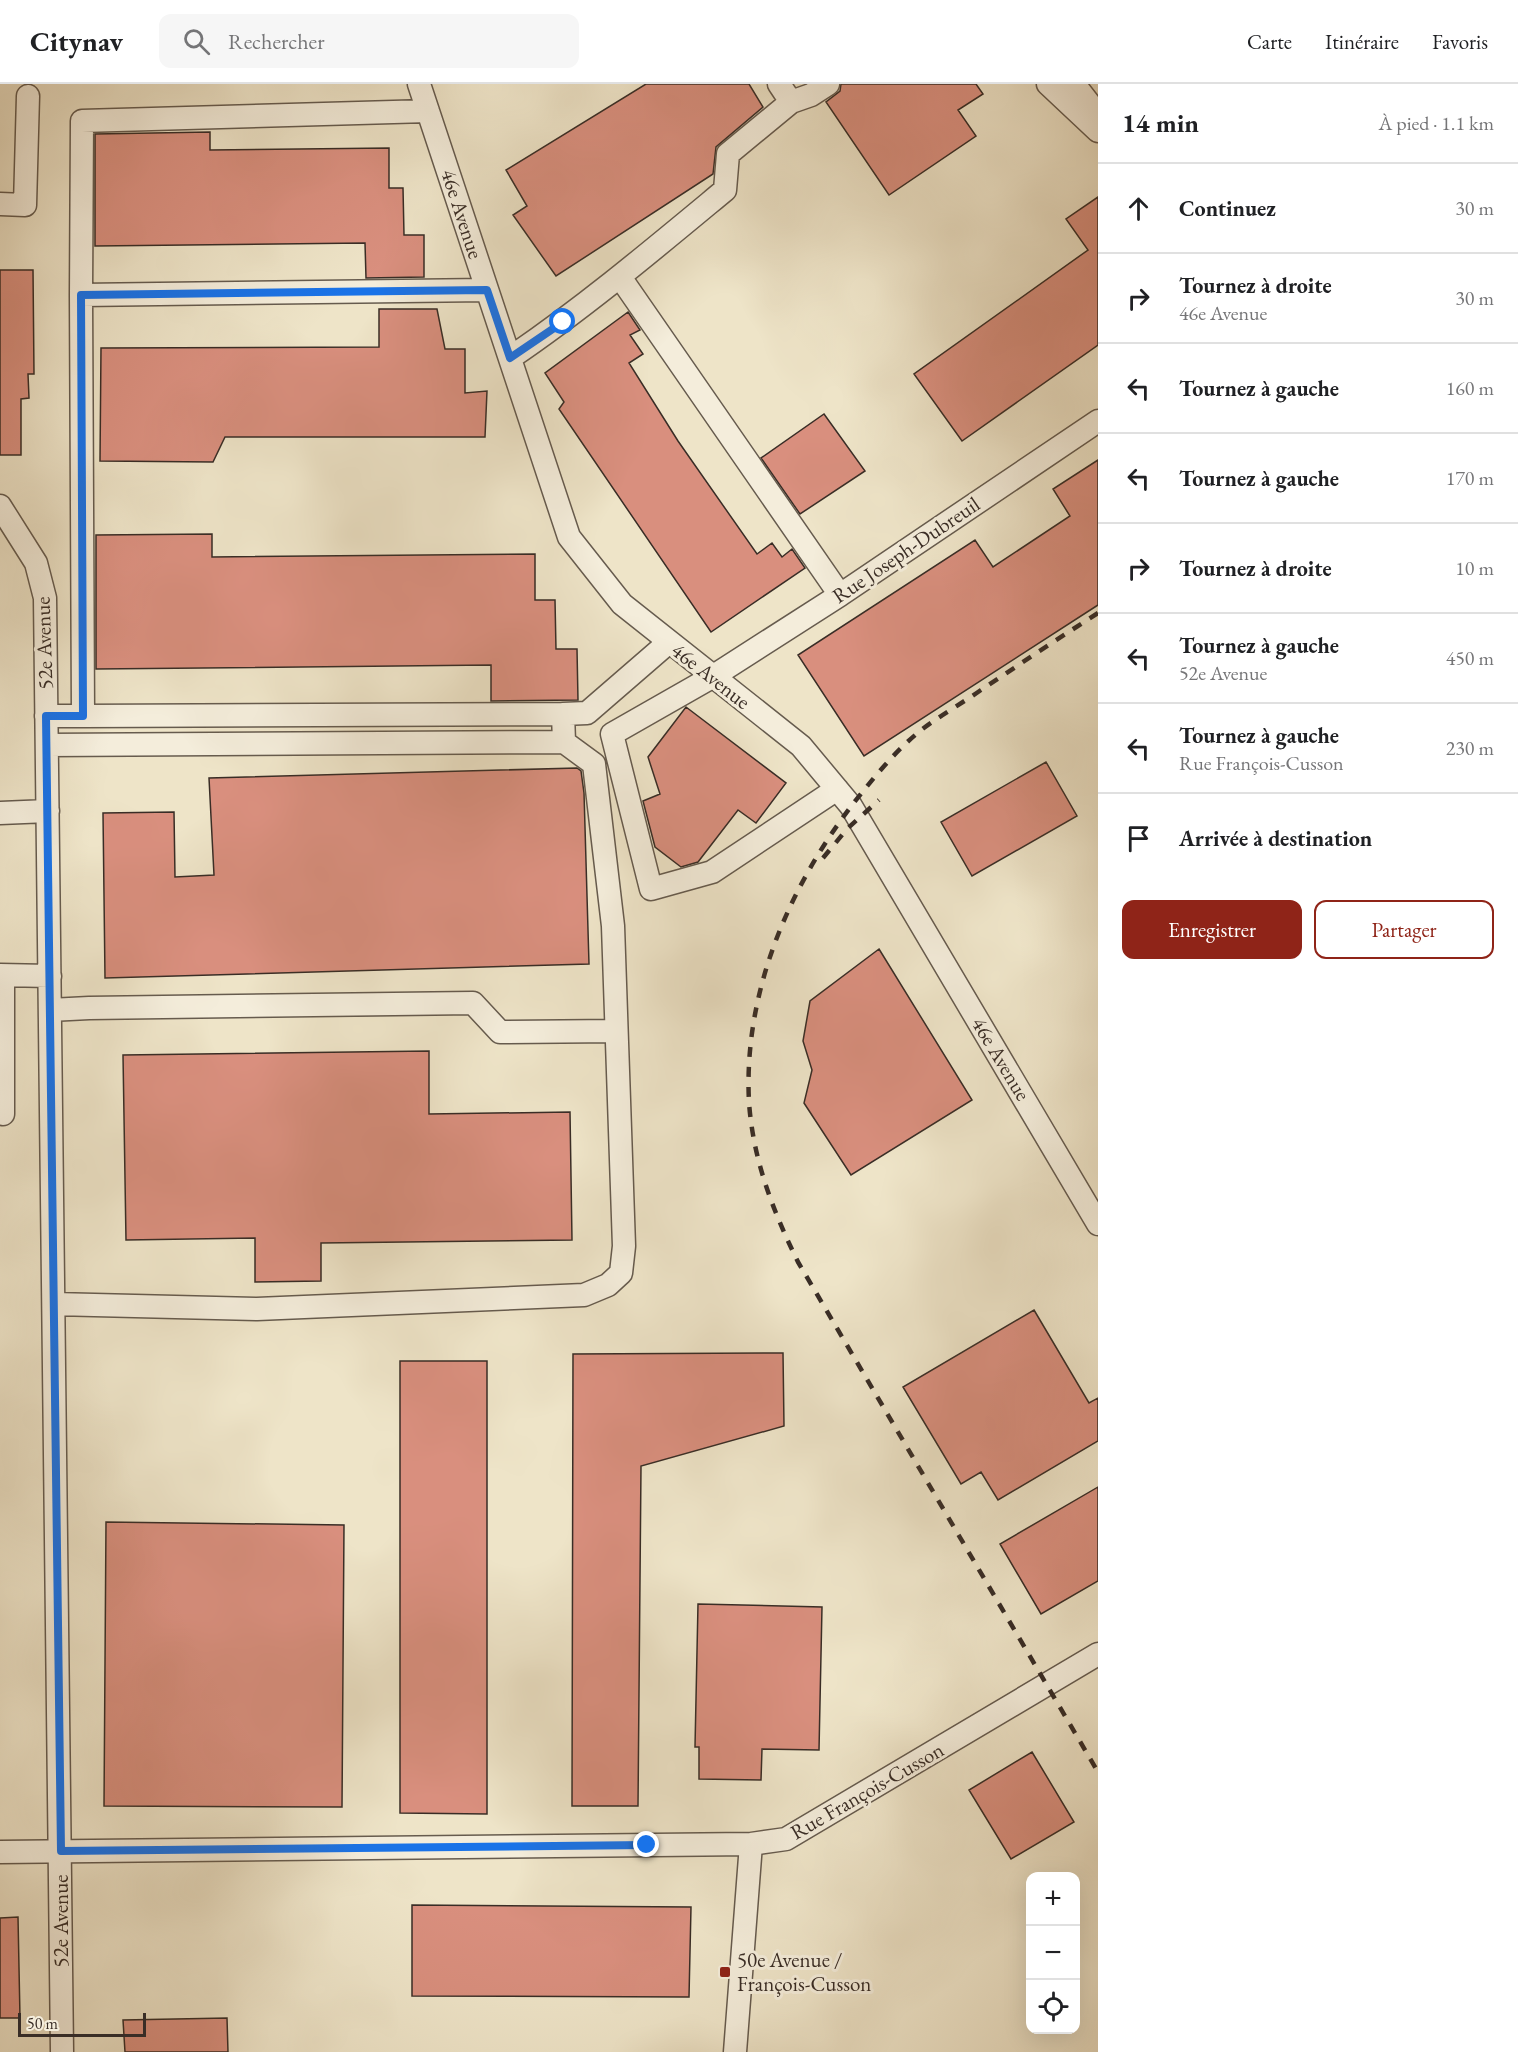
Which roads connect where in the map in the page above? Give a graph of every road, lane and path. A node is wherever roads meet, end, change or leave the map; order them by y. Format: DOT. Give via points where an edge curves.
graph roads {
  1 [pos="419,84"];
  2 [pos="828,84"];
  3 [pos="1048,84"];
  4 [pos="1074,84"];
  5 [pos="1086,84"];
  6 [pos="785,93"];
  7 [pos="28,96"];
  8 [pos="1098,102"];
  9 [pos="428,111"];
  10 [pos="1098,115"];
  11 [pos="1098,131"];
  12 [pos="0,204"];
  13 [pos="620,277"];
  14 [pos="487,290"];
  15 [pos="81,295"];
  16 [pos="510,358"];
  17 [pos="1098,421"];
  18 [pos="0,506"];
  19 [pos="840,595"];
  20 [pos="669,642"];
  21 [pos="712,677"];
  22 [pos="498,714"];
  23 [pos="563,714"];
  24 [pos="313,715"];
  25 [pos="397,715"];
  26 [pos="46,716"];
  27 [pos="83,716"];
  28 [pos="131,716"];
  29 [pos="230,716"];
  30 [pos="564,742"];
  31 [pos="396,743"];
  32 [pos="499,743"];
  33 [pos="132,744"];
  34 [pos="231,744"];
  35 [pos="314,744"];
  36 [pos="47,745"];
  37 [pos="837,789"];
  38 [pos="48,811"];
  39 [pos="0,813"];
  40 [pos="2,976"];
  41 [pos="50,976"];
  42 [pos="50,1010"];
  43 [pos="616,1031"];
  44 [pos="3,1114"];
  45 [pos="1098,1224"];
  46 [pos="54,1304"];
  47 [pos="1098,1654"];
  48 [pos="752,1844"];
  49 [pos="61,1851"];
  50 [pos="0,1852"];
  51 [pos="62,2052"];
  52 [pos="735,2052"];
  1 -- 9 [label="street, 46e Avenue"];
  2 -- 6 [label="street" via="811,95"];
  3 -- 11 [label="street"];
  4 -- 10 [label="street"];
  5 -- 8 [label="street"];
  6 -- 13 [label="street" via="728,154 725,190"];
  7 -- 12 [label="street" via="25,205"];
  9 -- 14 [label="street, 46e Avenue"];
  9 -- 15 [label="street" via="82,121"];
  13 -- 16 [label="street"];
  13 -- 19 [label="street"];
  14 -- 15 [label="street"];
  14 -- 16 [label="street, 46e Avenue"];
  15 -- 27 [label="street"];
  16 -- 20 [label="street, 46e Avenue" via="569,537 622,604"];
  17 -- 19 [label="street, Rue Joseph-Dubreuil"];
  18 -- 26 [label="street, 52e Avenue" via="36,563 45,598"];
  19 -- 21 [label="street, Rue Joseph-Dubreuil"];
  20 -- 21 [label="street, 46e Avenue"];
  20 -- 23 [label="street" via="587,713"];
  21 -- 37 [label="street, 46e Avenue" via="801,746"];
  21 -- 37 [label="street, Rue Joseph-Dubreuil" via="612,734 651,889 712,872"];
  22 -- 23 [label="street"];
  22 -- 25 [label="street"];
  22 -- 32 [label="street"];
  23 -- 30 [label="street"];
  24 -- 25 [label="street"];
  24 -- 29 [label="street"];
  24 -- 35 [label="street"];
  25 -- 31 [label="street"];
  26 -- 27 [label="street"];
  26 -- 36 [label="street, 52e Avenue"];
  27 -- 28 [label="street"];
  28 -- 29 [label="street"];
  28 -- 33 [label="street"];
  29 -- 34 [label="street"];
  30 -- 32 [label="street"];
  30 -- 43 [label="street" via="594,764 613,926"];
  31 -- 32 [label="street"];
  31 -- 35 [label="street"];
  33 -- 34 [label="street"];
  33 -- 36 [label="street"];
  34 -- 35 [label="street"];
  36 -- 38 [label="street, 52e Avenue"];
  37 -- 45 [label="street, 46e Avenue" via="860,819"];
  38 -- 39 [label="street"];
  38 -- 41 [label="street, 52e Avenue"];
  40 -- 41 [label="street"];
  40 -- 44 [label="street"];
  41 -- 42 [label="street, 52e Avenue"];
  42 -- 43 [label="street" via="473,1003 500,1032"];
  42 -- 46 [label="street, 52e Avenue"];
  43 -- 46 [label="street" via="624,1246 621,1273 608,1285 584,1294 257,1309"];
  46 -- 49 [label="street, 52e Avenue"];
  47 -- 48 [label="street, Rue François-Cusson" via="786,1839"];
  48 -- 49 [label="street, Rue François-Cusson"];
  48 -- 52 [label="street"];
  49 -- 50 [label="street, Rue François-Cusson"];
  49 -- 51 [label="street, 52e Avenue"];
}
